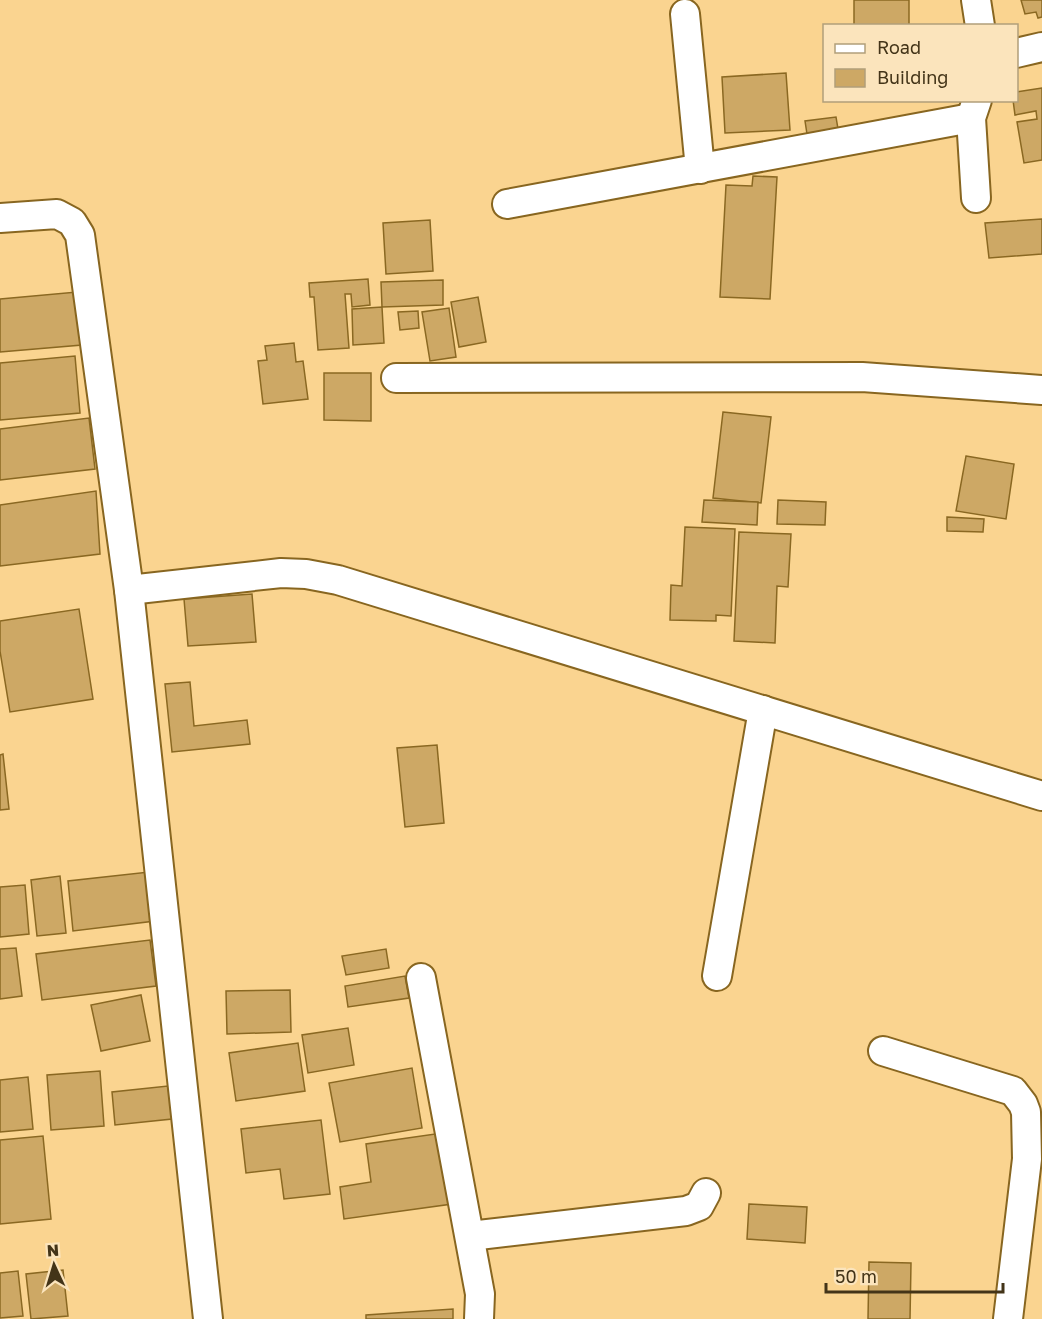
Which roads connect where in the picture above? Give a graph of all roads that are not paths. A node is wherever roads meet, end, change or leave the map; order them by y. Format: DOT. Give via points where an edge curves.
graph roads {
  1 [pos="976,0"];
  2 [pos="685,14"];
  3 [pos="980,24"];
  4 [pos="1042,47"];
  5 [pos="1018,52"];
  6 [pos="974,109"];
  7 [pos="700,169"];
  8 [pos="976,198"];
  9 [pos="507,204"];
  10 [pos="0,218"];
  11 [pos="396,378"];
  12 [pos="1042,390"];
  13 [pos="129,590"];
  14 [pos="763,710"];
  15 [pos="1042,796"];
  16 [pos="717,976"];
  17 [pos="421,978"];
  18 [pos="883,1051"];
  19 [pos="706,1193"];
  20 [pos="470,1236"];
  21 [pos="208,1319"];
  22 [pos="479,1319"];
  23 [pos="1008,1319"];
  1 -- 3 [label="street"];
  2 -- 7 [label="street"];
  4 -- 5 [label="street"];
  6 -- 7 [label="street"];
  6 -- 8 [label="street"];
  7 -- 9 [label="street"];
  10 -- 13 [label="street" via="57,214 72,222 80,235"];
  11 -- 12 [label="street" via="862,377"];
  13 -- 14 [label="street" via="281,573 338,580"];
  13 -- 21 [label="street"];
  14 -- 15 [label="street"];
  14 -- 16 [label="street"];
  17 -- 20 [label="street"];
  18 -- 23 [label="street" via="1013,1092 1023,1104 1027,1159"];
  19 -- 20 [label="street" via="699,1206 686,1211"];
  20 -- 22 [label="street" via="480,1294"];
}
